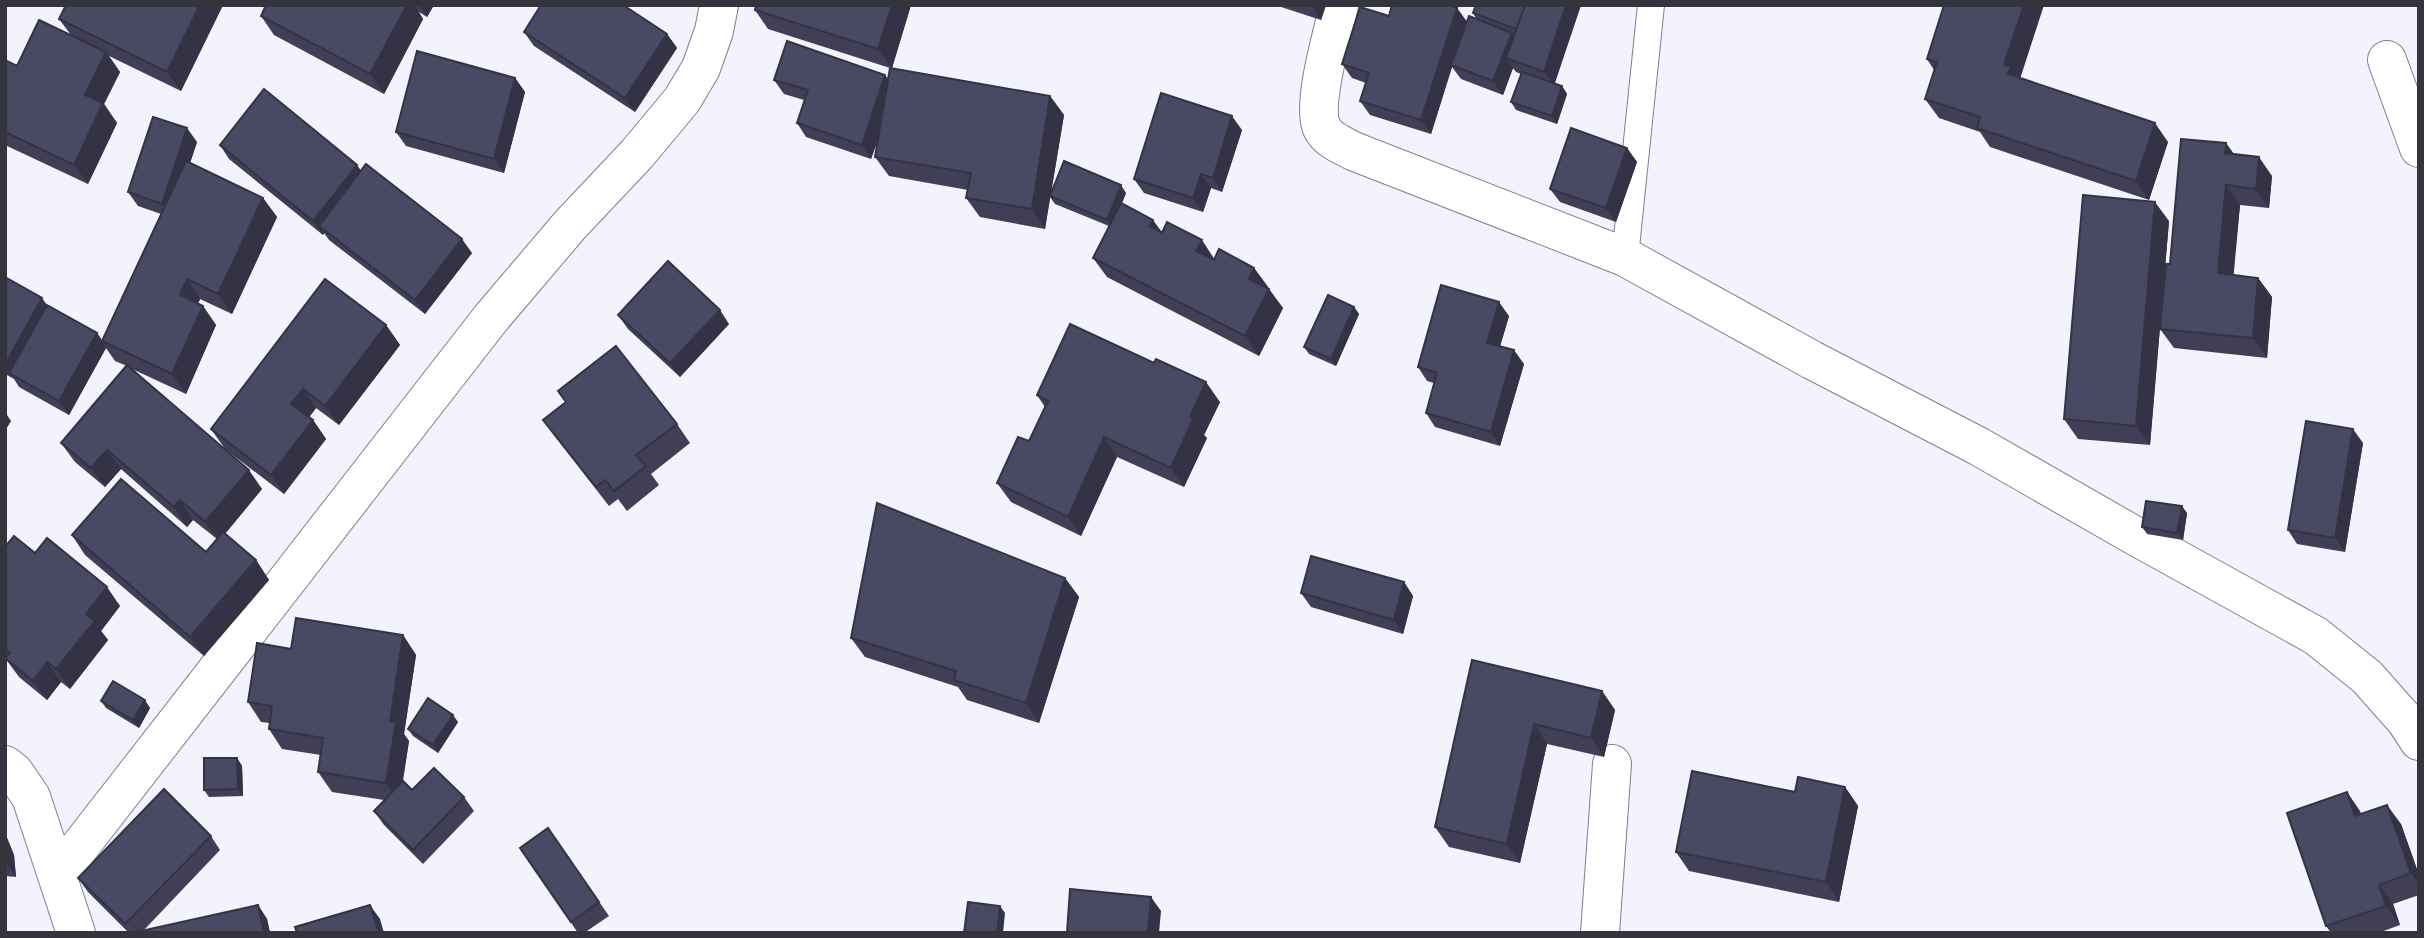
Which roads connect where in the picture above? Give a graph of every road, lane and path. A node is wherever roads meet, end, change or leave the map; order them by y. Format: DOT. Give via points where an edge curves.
graph roads {
  1 [pos="719,5"];
  2 [pos="1339,5"];
  3 [pos="1651,5"];
  4 [pos="2387,60"];
  5 [pos="2419,148"];
  6 [pos="1625,257"];
  7 [pos="2419,741"];
  8 [pos="1612,764"];
  9 [pos="5,765"];
  10 [pos="57,876"];
  11 [pos="76,933"];
  12 [pos="1600,933"];
  1 -- 10 [label="street" via="701,68 682,100 491,318"];
  2 -- 6 [label="street" via="1319,106 1323,129 1333,140"];
  3 -- 6 [label="lane"];
  4 -- 5 [label="street"];
  6 -- 7 [label="street" via="1978,446 2316,636 2367,677"];
  8 -- 12 [label="street"];
  9 -- 10 [label="street" via="32,797"];
  10 -- 11 [label="street"];
}
